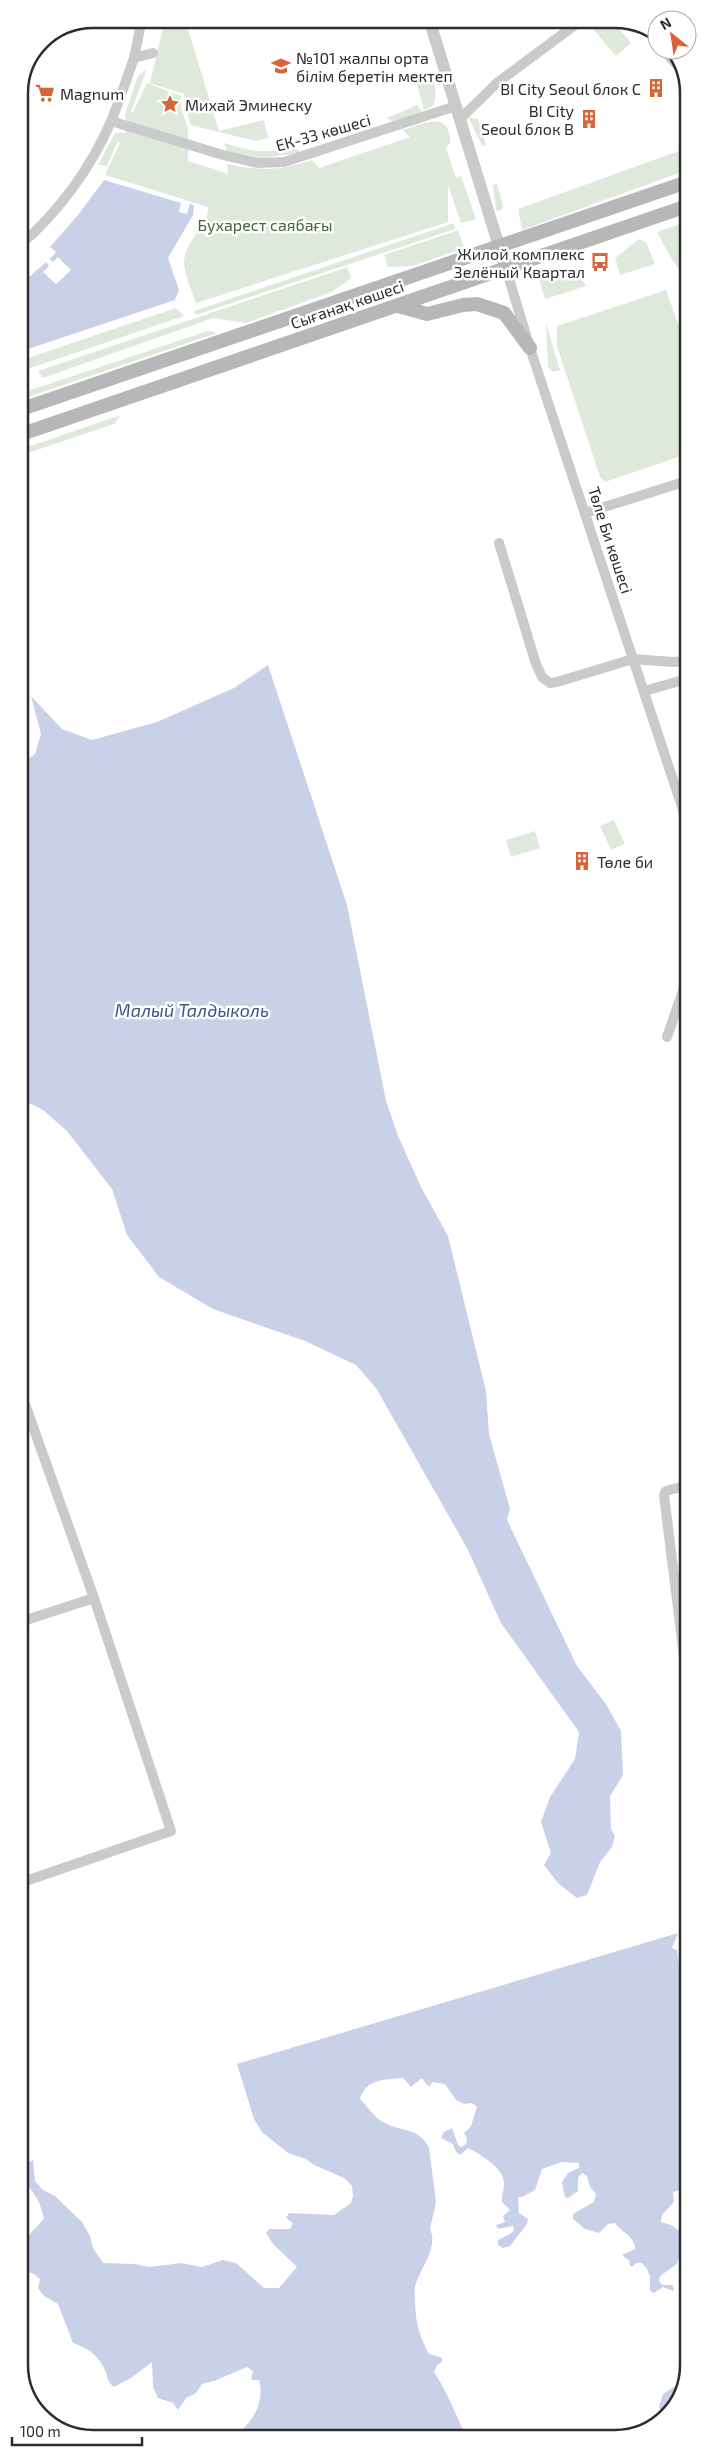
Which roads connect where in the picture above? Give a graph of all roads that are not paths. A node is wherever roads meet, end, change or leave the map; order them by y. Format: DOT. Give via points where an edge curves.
graph roads {
  1 [pos="140,28"];
  2 [pos="432,28"];
  3 [pos="571,28"];
  4 [pos="154,53"];
  5 [pos="134,58"];
  6 [pos="456,106"];
  7 [pos="111,121"];
  8 [pos="462,124"];
  9 [pos="680,184"];
  10 [pos="680,208"];
  11 [pos="27,238"];
  12 [pos="499,246"];
  13 [pos="506,269"];
  14 [pos="398,306"];
  15 [pos="530,348"];
  16 [pos="27,407"];
  17 [pos="27,432"];
  18 [pos="680,483"];
  19 [pos="585,514"];
  20 [pos="499,542"];
  21 [pos="633,659"];
  22 [pos="680,661"];
  23 [pos="680,681"];
  24 [pos="644,691"];
  25 [pos="680,801"];
  26 [pos="680,999"];
  27 [pos="667,1037"];
  28 [pos="27,1410"];
  29 [pos="680,1487"];
  30 [pos="94,1598"];
  31 [pos="27,1620"];
  32 [pos="680,1626"];
  33 [pos="27,1882"];
  1 -- 5 [label="street"];
  2 -- 6 [label="street"];
  3 -- 8 [label="street" via="497,83"];
  4 -- 5 [label="street"];
  5 -- 7 [label="street"];
  6 -- 7 [label="street, ЕК-33 көшесі" via="284,162 257,163 223,155"];
  6 -- 8 [label="street"];
  7 -- 11 [label="street" via="85,168 54,211"];
  8 -- 12 [label="street"];
  9 -- 12 [label="main road, Сығанақ көшесі"];
  10 -- 13 [label="main road, Сығанақ көшесі"];
  12 -- 13 [label="street"];
  12 -- 16 [label="main road, Сығанақ көшесі"];
  13 -- 14 [label="main road, Сығанақ көшесі"];
  13 -- 15 [label="street, Төле Би көшесі"];
  14 -- 15 [label="main road" via="427,314 477,304 504,313"];
  14 -- 17 [label="main road, Сығанақ көшесі"];
  15 -- 19 [label="street, Төле Би көшесі"];
  18 -- 19 [label="street"];
  19 -- 21 [label="street, Төле Би көшесі"];
  20 -- 21 [label="street" via="536,664 546,681 557,682"];
  21 -- 22 [label="street"];
  21 -- 24 [label="street, Төле Би көшесі"];
  23 -- 24 [label="street"];
  24 -- 25 [label="street, Төле Би көшесі"];
  26 -- 27 [label="street"];
  28 -- 30 [label="street"];
  29 -- 32 [label="street" via="666,1491 664,1500"];
  30 -- 31 [label="street"];
  30 -- 33 [label="street" via="171,1831"];
}
